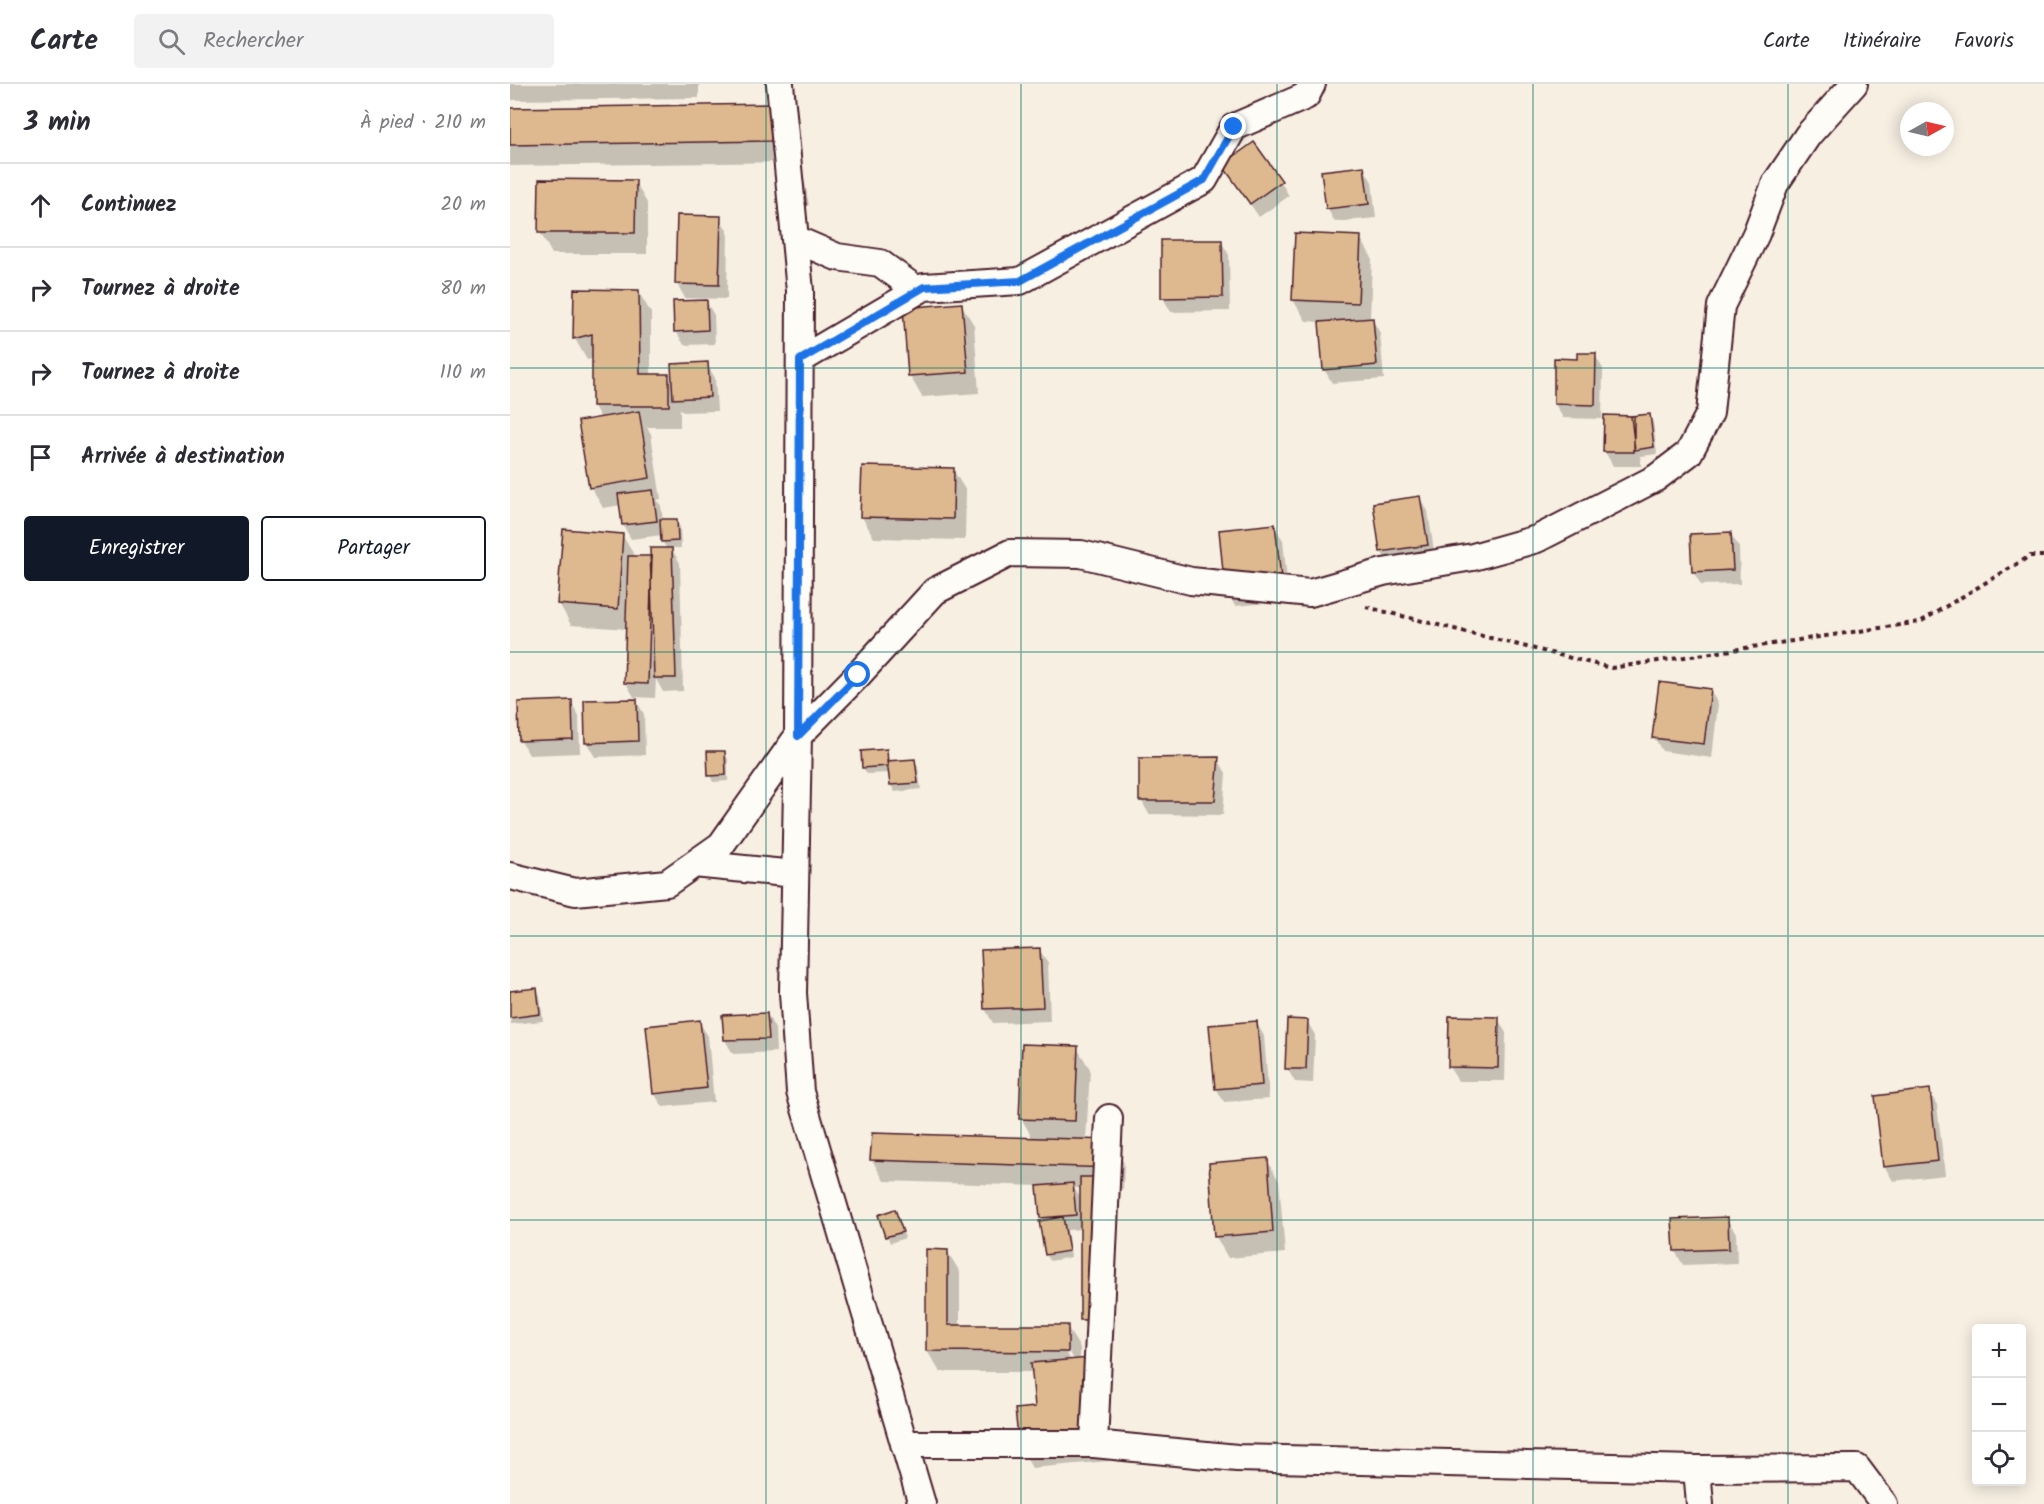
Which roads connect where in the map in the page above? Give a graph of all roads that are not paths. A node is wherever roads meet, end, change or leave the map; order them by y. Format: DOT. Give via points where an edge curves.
graph roads {
  1 [pos="780,84"];
  2 [pos="1312,84"];
  3 [pos="1854,84"];
  4 [pos="795,239"];
  5 [pos="917,291"];
  6 [pos="800,360"];
  7 [pos="798,736"];
  8 [pos="694,864"];
  9 [pos="795,874"];
  10 [pos="510,876"];
  11 [pos="1109,1118"];
  12 [pos="904,1444"];
  13 [pos="1094,1444"];
  14 [pos="1697,1468"];
  15 [pos="922,1504"];
  16 [pos="1700,1504"];
  17 [pos="1884,1504"];
  1 -- 4 [label="street"];
  2 -- 5 [label="street" via="1306,96 1234,127 1204,180 1020,281 924,287"];
  3 -- 7 [label="street" via="1808,135 1775,184 1721,306 1710,413 1689,453 1656,477 1537,539 1473,557 1383,572 1310,593 1191,581 1081,554 1010,553 935,591"];
  4 -- 5 [label="street" via="837,257 880,263"];
  4 -- 6 [label="street" via="801,291"];
  5 -- 6 [label="street"];
  6 -- 7 [label="street"];
  7 -- 8 [label="street" via="721,845"];
  7 -- 9 [label="street"];
  8 -- 9 [label="street"];
  8 -- 10 [label="street" via="667,882 575,892"];
  9 -- 12 [label="street" via="793,993 800,1092"];
  11 -- 13 [label="street"];
  12 -- 13 [label="street"];
  12 -- 15 [label="street"];
  13 -- 14 [label="street" via="1237,1458"];
  14 -- 16 [label="street"];
  14 -- 17 [label="street" via="1857,1467"];
}
